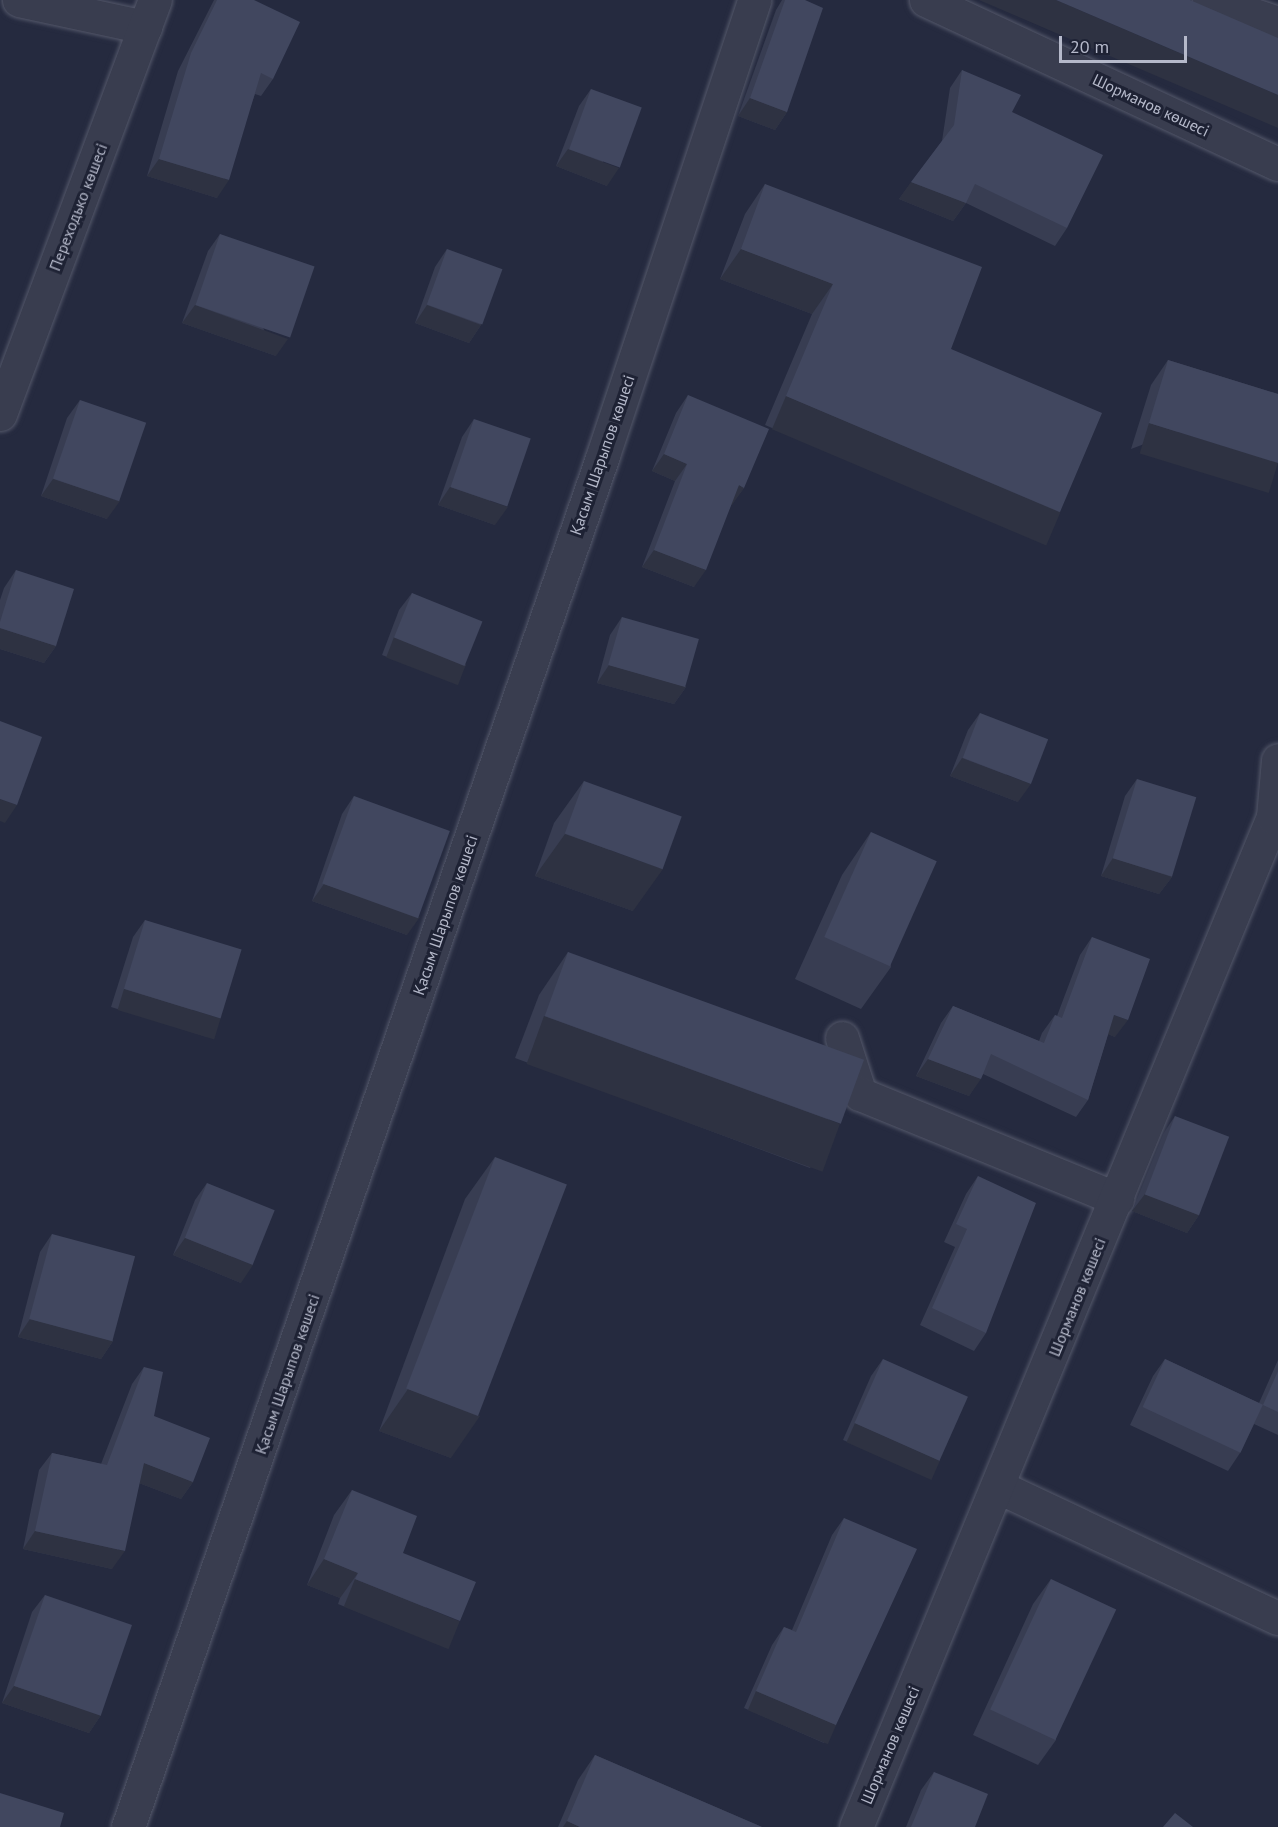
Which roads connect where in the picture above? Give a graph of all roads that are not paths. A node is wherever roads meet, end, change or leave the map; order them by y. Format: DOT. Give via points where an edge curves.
graph roads {
  1 [pos="19,0"];
  2 [pos="754,0"];
  3 [pos="926,0"];
  4 [pos="1209,0"];
  5 [pos="150,14"];
  6 [pos="1278,23"];
  7 [pos="1278,164"];
  8 [pos="0,414"];
  9 [pos="1278,760"];
  10 [pos="842,1038"];
  11 [pos="1117,1199"];
  12 [pos="999,1487"];
  13 [pos="1278,1618"];
  14 [pos="128,1827"];
  15 [pos="856,1827"];
  1 -- 5 [label="street"];
  2 -- 14 [label="street, Қасым Шарыпов көшесі" via="572,544"];
  3 -- 7 [label="street, Шорманов көшесі"];
  4 -- 6 [label="street"];
  5 -- 8 [label="street, Переходько көшесі"];
  9 -- 11 [label="street, Шорманов көшесі" via="1273,817"];
  10 -- 11 [label="street" via="860,1094"];
  11 -- 12 [label="street, Шорманов көшесі"];
  12 -- 13 [label="street"];
  12 -- 15 [label="street, Шорманов көшесі"];
}
